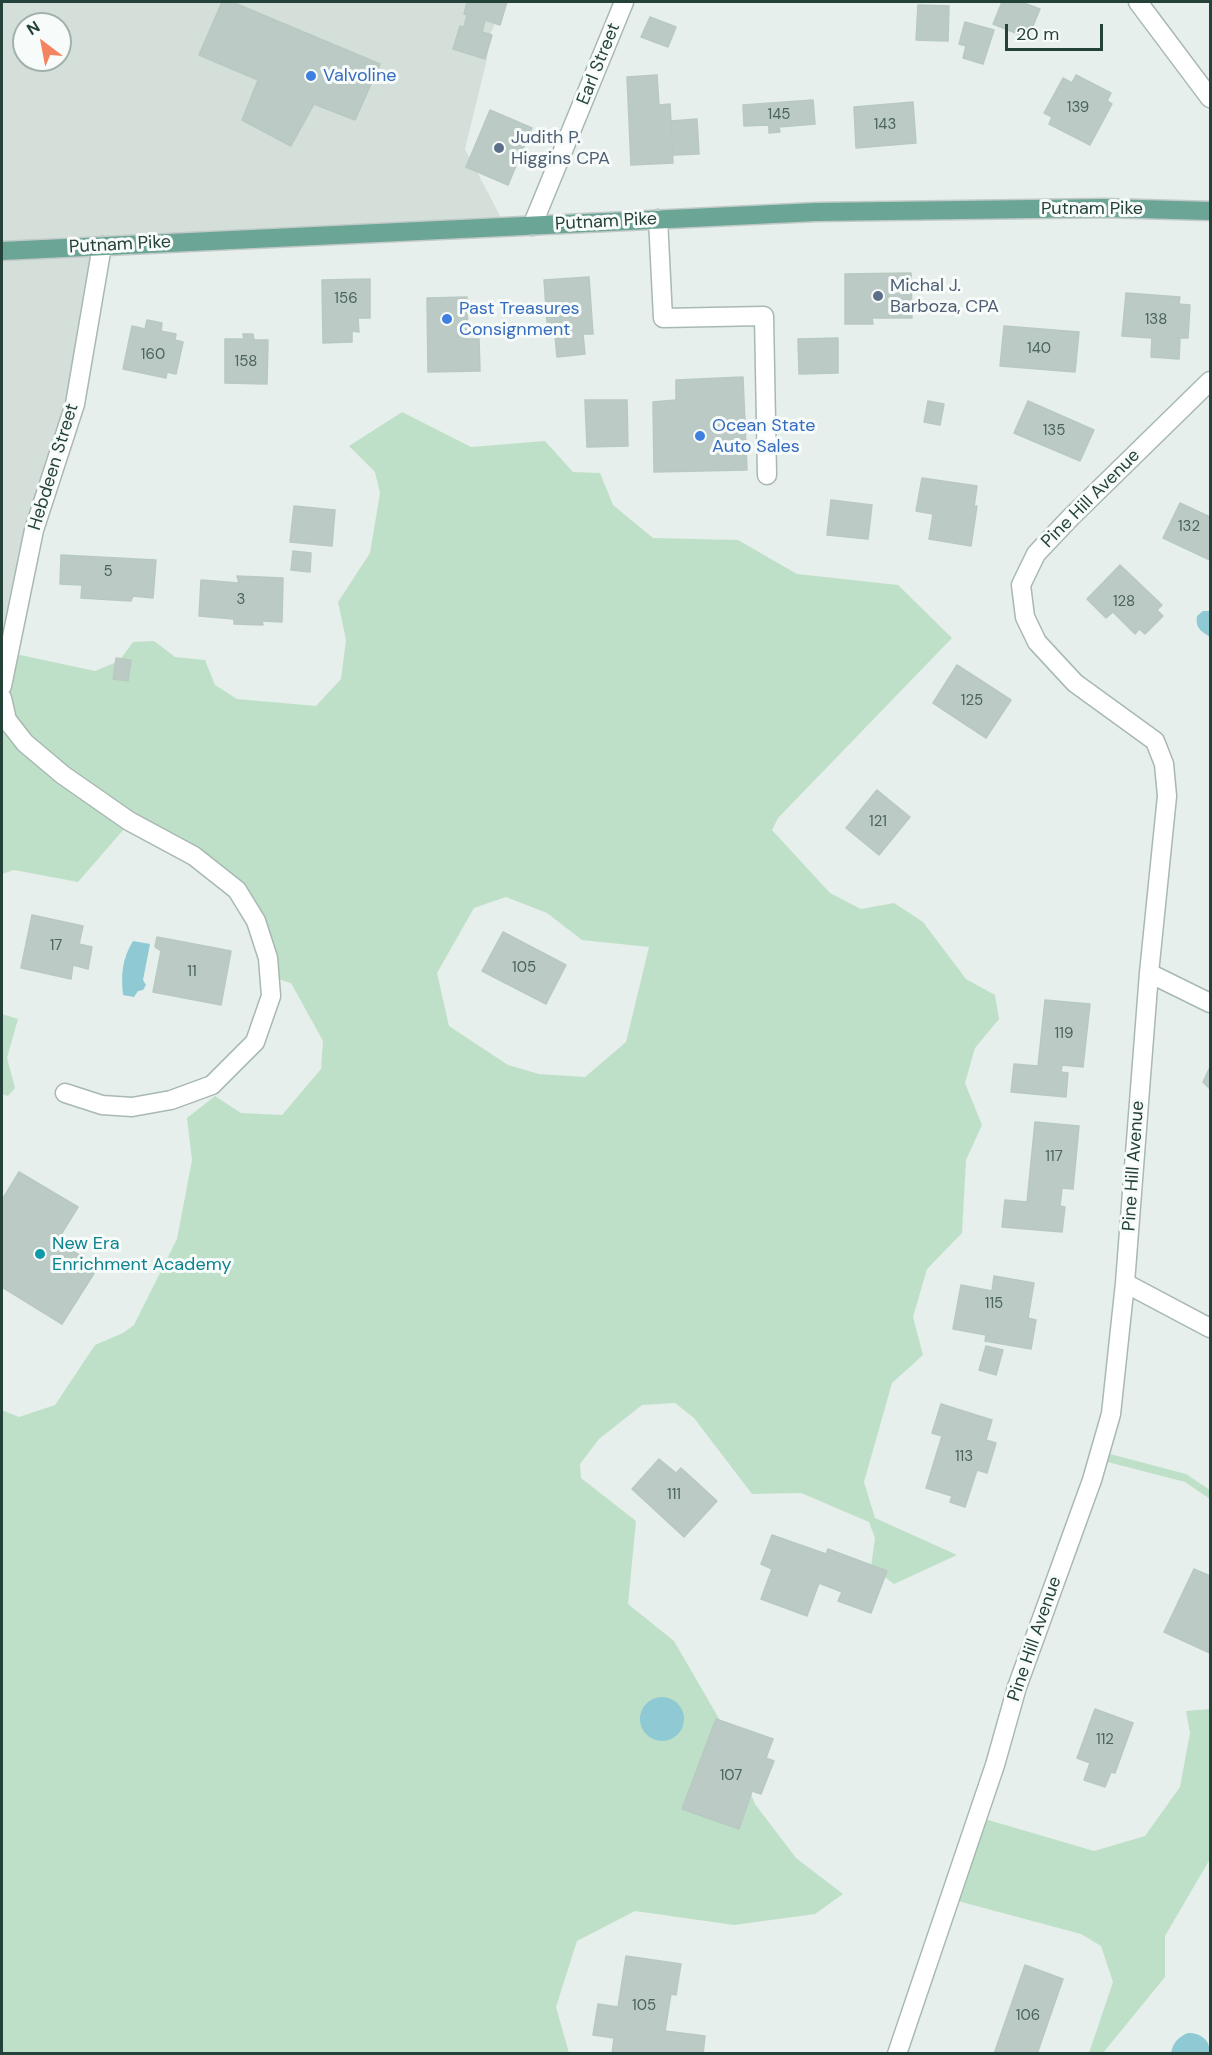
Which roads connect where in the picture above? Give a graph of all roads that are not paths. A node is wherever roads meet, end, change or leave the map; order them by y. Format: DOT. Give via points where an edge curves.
graph roads {
  1 [pos="624,2"];
  2 [pos="1138,2"];
  3 [pos="1210,98"];
  4 [pos="1210,211"];
  5 [pos="658,219"];
  6 [pos="532,226"];
  7 [pos="102,246"];
  8 [pos="2,251"];
  9 [pos="1210,381"];
  10 [pos="767,475"];
  11 [pos="2,686"];
  12 [pos="2,698"];
  13 [pos="1149,973"];
  14 [pos="1210,1003"];
  15 [pos="65,1093"];
  16 [pos="1125,1283"];
  17 [pos="1210,1328"];
  18 [pos="897,2054"];
  1 -- 6 [label="street, Earl Street"];
  2 -- 3 [label="street"];
  4 -- 5 [label="main road, Putnam Pike" via="1105,208 816,212"];
  5 -- 6 [label="main road, Putnam Pike"];
  5 -- 10 [label="street" via="663,318 764,316"];
  6 -- 7 [label="main road, Putnam Pike"];
  7 -- 8 [label="main road, Putnam Pike"];
  7 -- 11 [label="street, Hebdeen Street" via="75,404 34,530"];
  9 -- 13 [label="street, Pine Hill Avenue" via="1043,546 1021,585 1025,617 1037,642 1075,683 1155,741 1164,764 1167,796"];
  12 -- 15 [label="street" via="7,720 25,743 63,775 129,821 194,856 237,890 256,921 268,958 271,996 255,1042 212,1085 171,1100 132,1107 102,1105"];
  13 -- 14 [label="street"];
  13 -- 16 [label="street, Pine Hill Avenue"];
  16 -- 17 [label="street"];
  16 -- 18 [label="street, Pine Hill Avenue" via="1111,1414 1102,1449 1017,1687 995,1766"];
}
